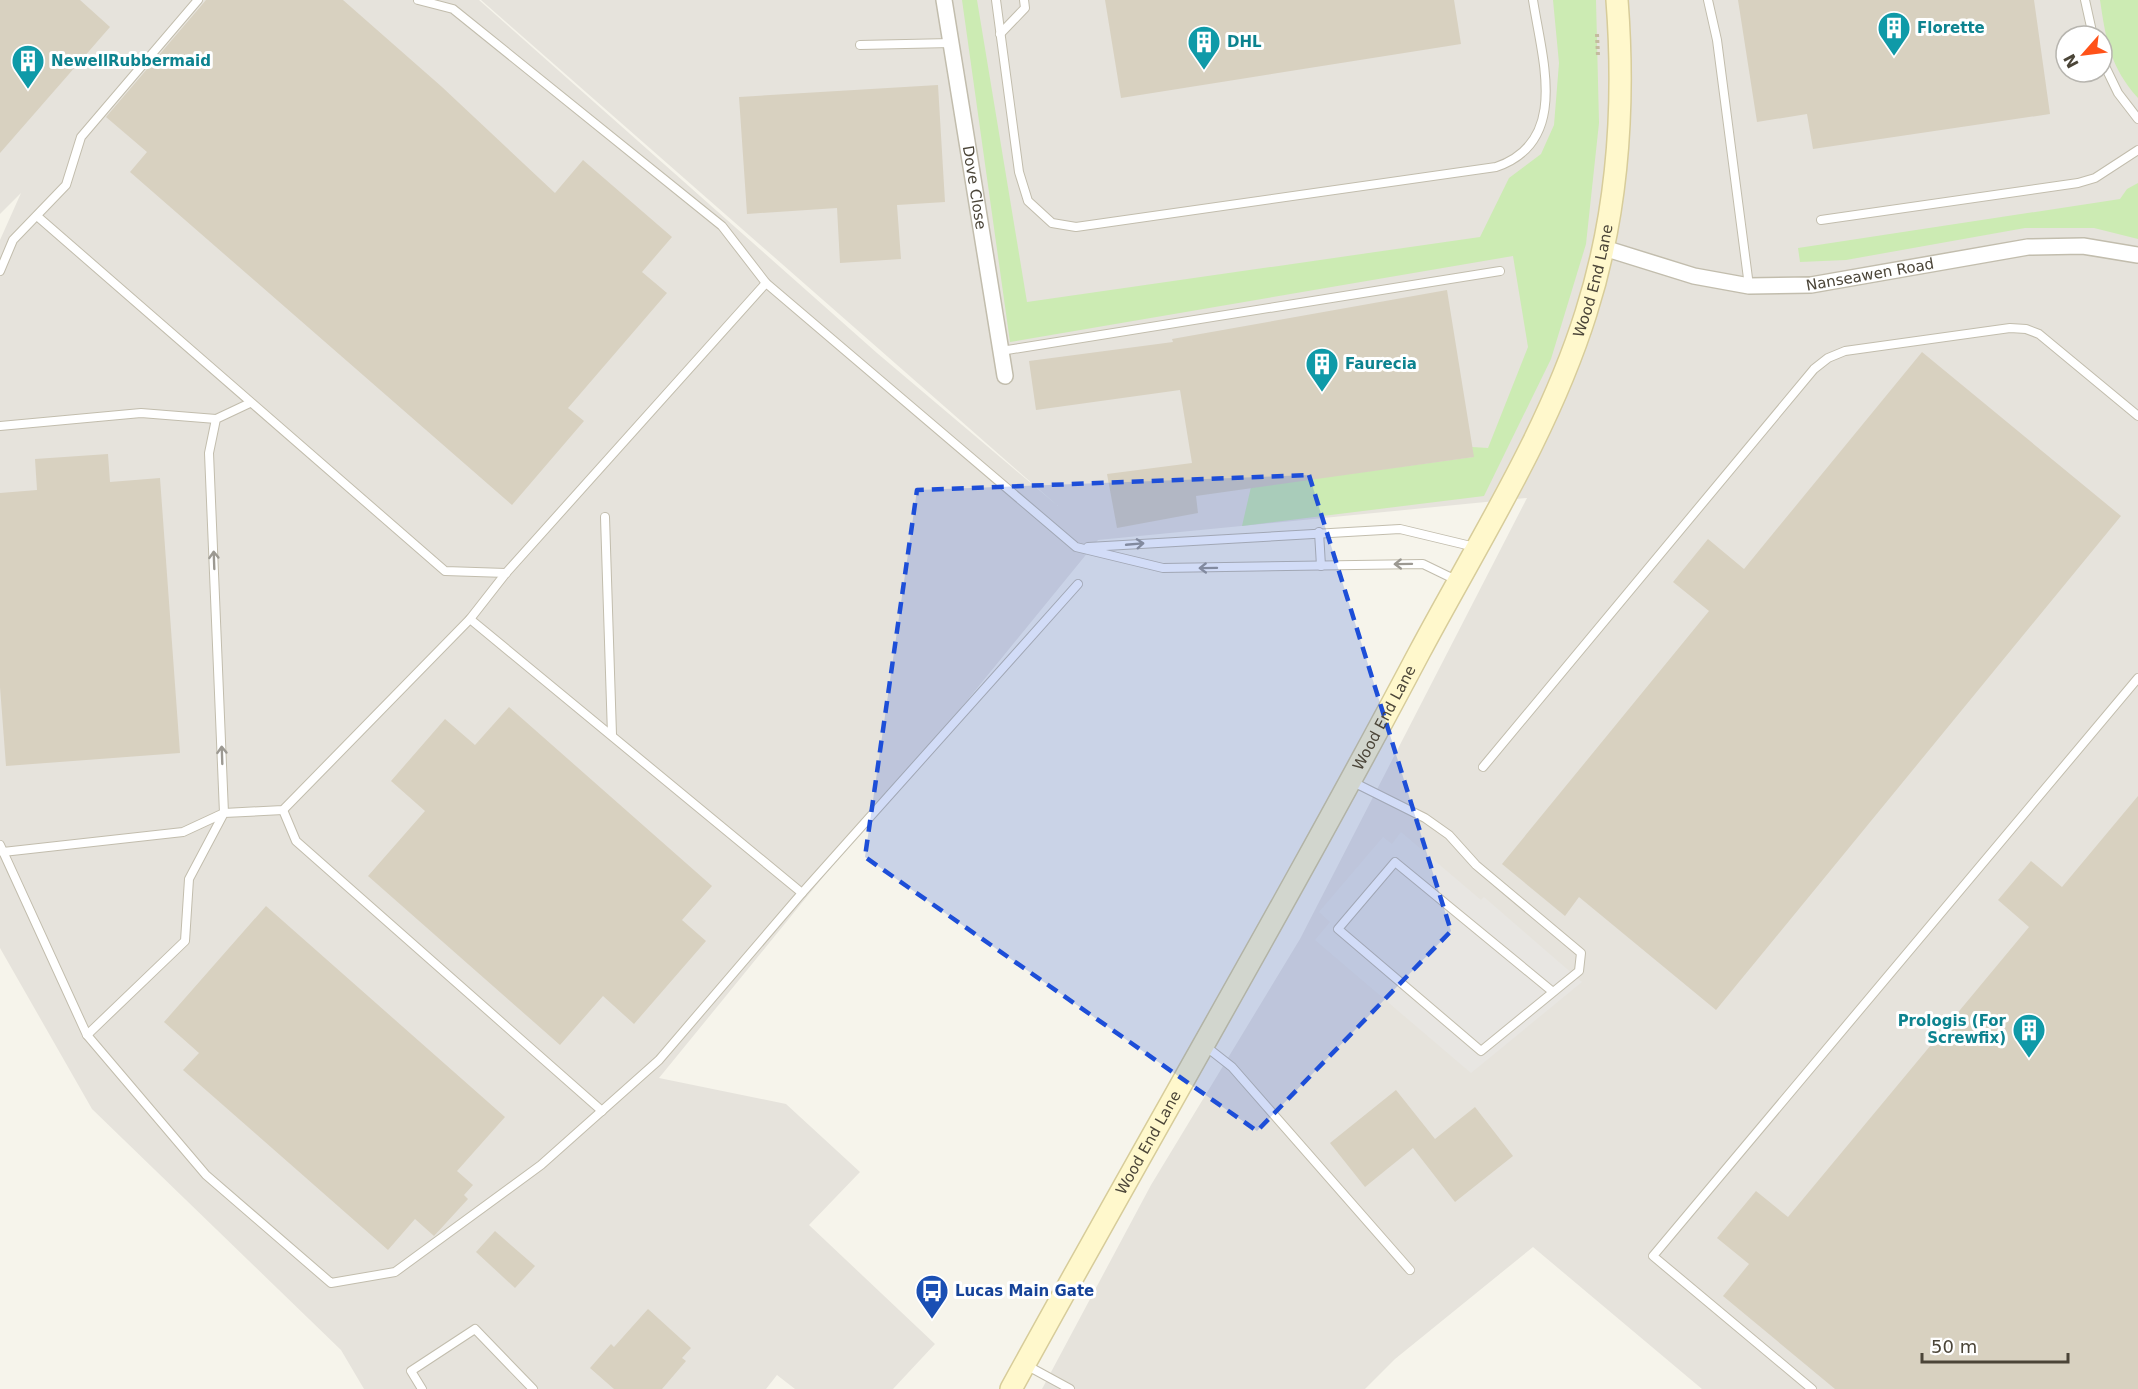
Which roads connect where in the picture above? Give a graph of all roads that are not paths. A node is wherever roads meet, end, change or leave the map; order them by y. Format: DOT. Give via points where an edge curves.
graph roads {
  1 [pos="198,0"];
  2 [pos="418,0"];
  3 [pos="944,0"];
  4 [pos="996,0"];
  5 [pos="1024,0"];
  6 [pos="1533,0"];
  7 [pos="1617,0"];
  8 [pos="1708,0"];
  9 [pos="2085,0"];
  10 [pos="2090,24"];
  11 [pos="1000,34"];
  12 [pos="951,43"];
  13 [pos="860,45"];
  14 [pos="2114,84"];
  15 [pos="2138,119"];
  16 [pos="2138,150"];
  17 [pos="37,216"];
  18 [pos="1821,220"];
  19 [pos="1604,248"];
  20 [pos="2138,255"];
  21 [pos="0,271"];
  22 [pos="1500,271"];
  23 [pos="766,283"];
  24 [pos="1749,286"];
  25 [pos="1001,351"];
  26 [pos="1005,376"];
  27 [pos="250,403"];
  28 [pos="2138,416"];
  29 [pos="216,419"];
  30 [pos="0,426"];
  31 [pos="605,518"];
  32 [pos="1319,532"];
  33 [pos="1468,546"];
  34 [pos="1077,547"];
  35 [pos="1321,566"];
  36 [pos="506,573"];
  37 [pos="1458,581"];
  38 [pos="1078,584"];
  39 [pos="470,619"];
  40 [pos="2138,678"];
  41 [pos="612,735"];
  42 [pos="1483,767"];
  43 [pos="1350,781"];
  44 [pos="283,810"];
  45 [pos="224,813"];
  46 [pos="2,848"];
  47 [pos="802,893"];
  48 [pos="1553,992"];
  49 [pos="87,1035"];
  50 [pos="1203,1044"];
  51 [pos="602,1111"];
  52 [pos="1410,1270"];
  53 [pos="1024,1365"];
  54 [pos="422,1389"];
  55 [pos="533,1389"];
  56 [pos="1011,1389"];
  57 [pos="1070,1389"];
  58 [pos="1812,1389"];
  1 -- 17 [label="lane" via="81,137 66,186"];
  2 -- 23 [label="lane" via="453,9 722,226"];
  3 -- 12 [label="street, Dove Close"];
  4 -- 11 [label="lane"];
  5 -- 11 [label="lane" via="1025,8"];
  6 -- 11 [label="lane" via="1545,82 1544,113 1540,132 1514,161 1484,169 1076,227 1052,223 1028,201 1019,172"];
  7 -- 19 [label="street, Wood End Lane" via="1619,112"];
  8 -- 24 [label="lane" via="1717,40"];
  9 -- 10 [label="lane"];
  12 -- 13 [label="lane"];
  12 -- 25 [label="street, Dove Close"];
  14 -- 15 [label="lane"];
  16 -- 18 [label="lane" via="2095,178 2078,183"];
  17 -- 21 [label="lane" via="13,240"];
  17 -- 27 [label="lane"];
  19 -- 24 [label="street, Nanseawen Road" via="1694,276"];
  19 -- 33 [label="street, Wood End Lane" via="1587,312 1548,412"];
  20 -- 24 [label="street, Nanseawen Road" via="2084,246 2028,247 1811,285"];
  22 -- 25 [label="lane"];
  23 -- 34 [label="lane"];
  23 -- 36 [label="lane"];
  25 -- 26 [label="street, Dove Close"];
  27 -- 29 [label="lane"];
  27 -- 36 [label="lane" via="446,571"];
  28 -- 42 [label="lane" via="2039,334 2026,329 1845,351 1828,358 1814,369"];
  29 -- 30 [label="lane" via="141,413"];
  45 -- 29 [label="lane, one-way" via="209,453"];
  31 -- 41 [label="lane"];
  32 -- 33 [label="lane" via="1400,529"];
  34 -- 32 [label="lane, one-way"];
  32 -- 35 [label="lane"];
  33 -- 37 [label="street, Wood End Lane"];
  35 -- 34 [label="lane, one-way" via="1163,568"];
  37 -- 35 [label="lane, one-way" via="1423,564"];
  36 -- 39 [label="lane"];
  37 -- 43 [label="street, Wood End Lane"];
  38 -- 47 [label="lane"];
  39 -- 41 [label="lane"];
  39 -- 44 [label="lane"];
  40 -- 58 [label="lane" via="1653,1256"];
  41 -- 47 [label="lane"];
  43 -- 48 [label="lane" via="1425,818 1449,835 1476,865 1581,953 1579,971"];
  43 -- 50 [label="street, Wood End Lane"];
  44 -- 45 [label="lane"];
  44 -- 51 [label="lane" via="296,841"];
  45 -- 46 [label="lane" via="183,832"];
  45 -- 49 [label="lane" via="189,879 185,941"];
  46 -- 49 [label="lane"];
  47 -- 51 [label="lane" via="659,1060"];
  48 -- 48 [label="lane" via="1395,862 1338,929 1481,1051"];
  49 -- 51 [label="lane" via="206,1175 331,1283 395,1272 541,1165"];
  50 -- 52 [label="lane" via="1232,1067"];
  50 -- 53 [label="street, Wood End Lane"];
  53 -- 56 [label="street, Wood End Lane"];
  53 -- 57 [label="lane"];
  54 -- 55 [label="lane" via="411,1371 476,1329"];
}
